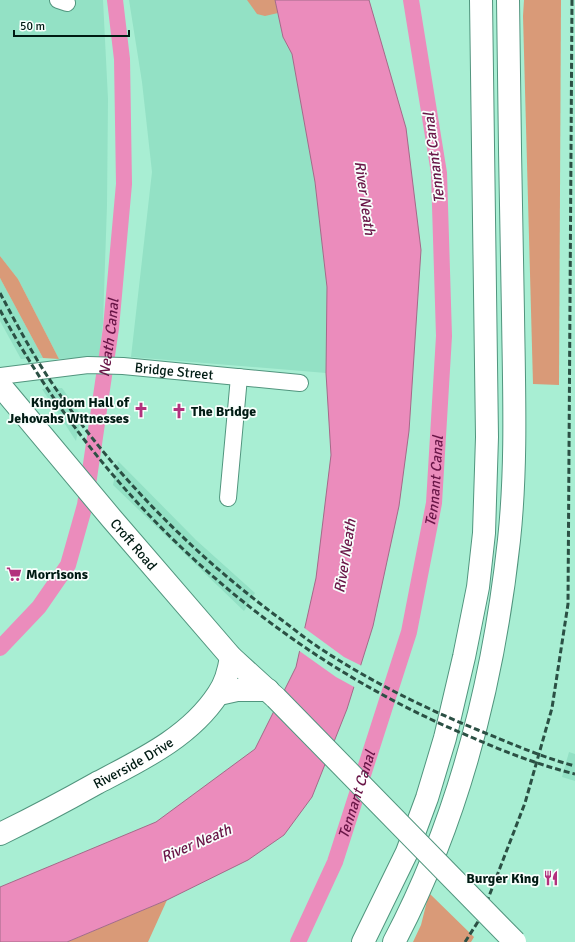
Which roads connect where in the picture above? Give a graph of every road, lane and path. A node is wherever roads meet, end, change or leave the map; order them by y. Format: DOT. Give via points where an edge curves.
graph roads {
  1 [pos="481,0"];
  2 [pos="508,0"];
  3 [pos="0,376"];
  4 [pos="239,377"];
  5 [pos="300,383"];
  6 [pos="0,385"];
  7 [pos="228,498"];
  8 [pos="231,657"];
  9 [pos="218,694"];
  10 [pos="272,694"];
  11 [pos="0,834"];
  12 [pos="363,942"];
  13 [pos="394,942"];
  14 [pos="515,942"];
  1 -- 12 [label="main road" via="487,437 484,533 478,587 445,738 427,798 407,852"];
  2 -- 13 [label="main road" via="515,442 509,540 492,657 465,767 415,903"];
  3 -- 4 [label="street, Bridge Street" via="88,365"];
  4 -- 5 [label="street, Bridge Street"];
  4 -- 7 [label="street"];
  6 -- 8 [label="main road, Croft Road"];
  8 -- 9 [label="main road, Riverside Drive" via="228,675"];
  8 -- 10 [label="main road, Croft Road"];
  9 -- 10 [label="main road" via="237,690"];
  9 -- 11 [label="main road, Riverside Drive" via="189,727 172,741"];
  10 -- 14 [label="main road, Croft Road, bridge"];
}
